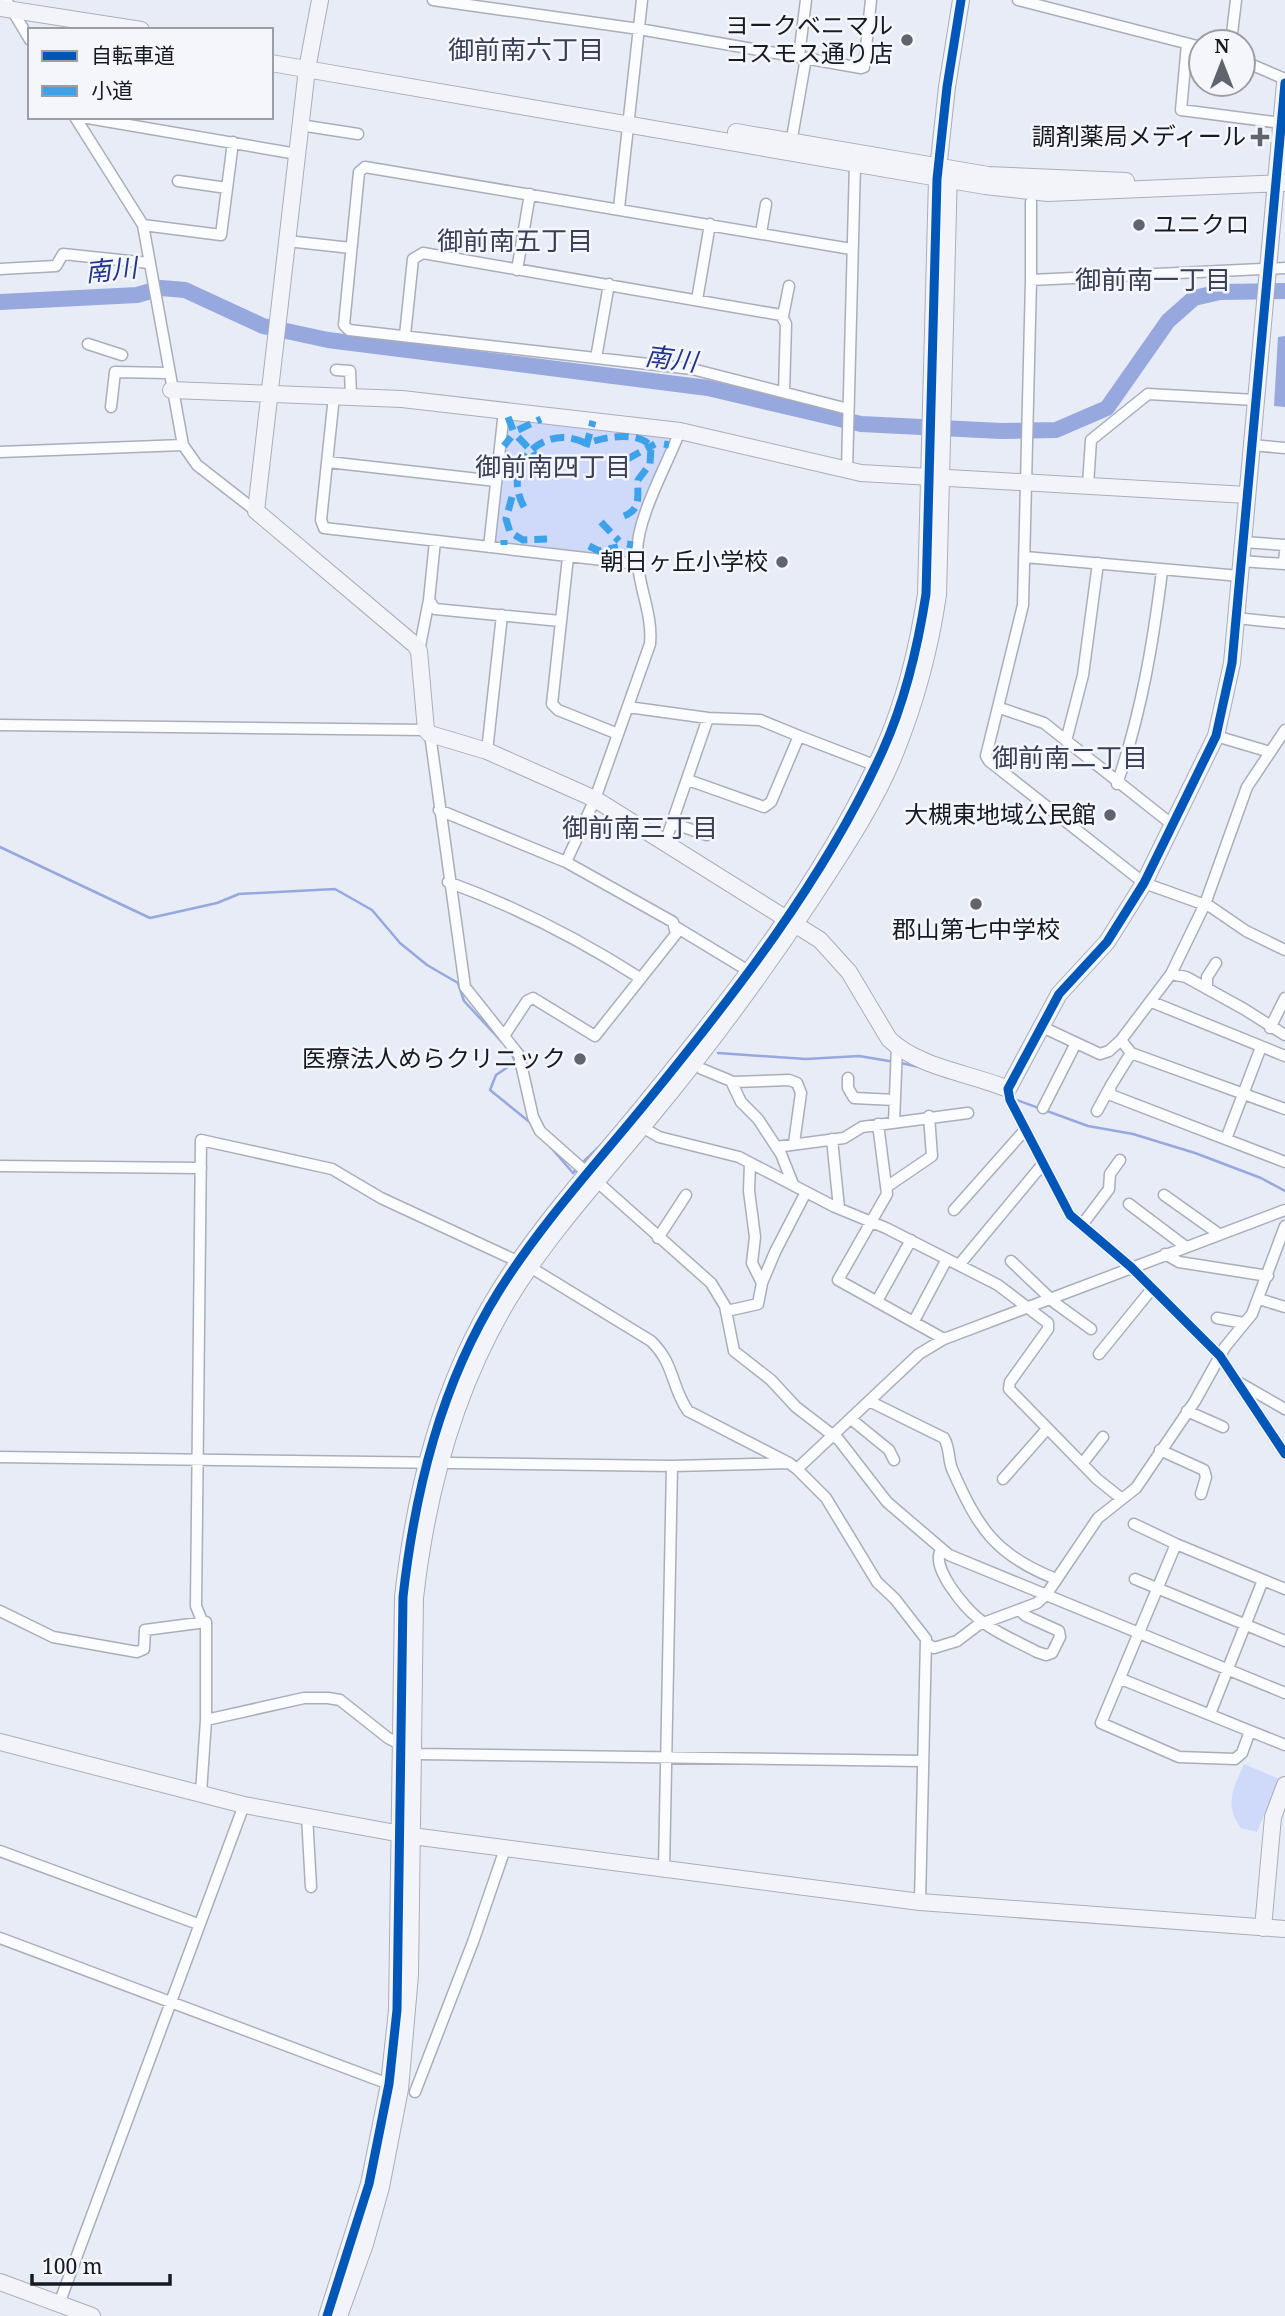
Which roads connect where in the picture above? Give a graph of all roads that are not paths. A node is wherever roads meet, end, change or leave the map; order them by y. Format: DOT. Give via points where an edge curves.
graph roads {
  1 [pos="320,0"];
  2 [pos="433,0"];
  3 [pos="642,0"];
  4 [pos="806,0"];
  5 [pos="871,0"];
  6 [pos="962,0"];
  7 [pos="1018,0"];
  8 [pos="1236,0"];
  9 [pos="1034,2"];
  10 [pos="7,11"];
  11 [pos="69,28"];
  12 [pos="127,28"];
  13 [pos="1233,28"];
  14 [pos="639,29"];
  15 [pos="28,37"];
  16 [pos="1187,44"];
  17 [pos="273,54"];
  18 [pos="802,57"];
  19 [pos="273,63"];
  20 [pos="308,64"];
  21 [pos="1257,68"];
  22 [pos="1285,81"];
  23 [pos="76,119"];
  24 [pos="94,119"];
  25 [pos="630,119"];
  26 [pos="1280,123"];
  27 [pos="300,125"];
  28 [pos="793,132"];
  29 [pos="358,134"];
  30 [pos="233,142"];
  31 [pos="297,154"];
  32 [pos="855,164"];
  33 [pos="943,174"];
  34 [pos="1280,179"];
  35 [pos="178,180"];
  36 [pos="227,188"];
  37 [pos="530,194"];
  38 [pos="1031,202"];
  39 [pos="766,204"];
  40 [pos="619,208"];
  41 [pos="710,224"];
  42 [pos="143,225"];
  43 [pos="761,233"];
  44 [pos="287,241"];
  45 [pos="351,248"];
  46 [pos="851,249"];
  47 [pos="149,267"];
  48 [pos="1285,268"];
  49 [pos="0,269"];
  50 [pos="517,270"];
  51 [pos="1266,271"];
  52 [pos="1031,280"];
  53 [pos="608,284"];
  54 [pos="789,286"];
  55 [pos="697,300"];
  56 [pos="783,316"];
  57 [pos="405,335"];
  58 [pos="89,344"];
  59 [pos="596,358"];
  60 [pos="336,370"];
  61 [pos="120,372"];
  62 [pos="168,373"];
  63 [pos="171,390"];
  64 [pos="784,392"];
  65 [pos="270,394"];
  66 [pos="334,396"];
  67 [pos="351,396"];
  68 [pos="1255,400"];
  69 [pos="111,407"];
  70 [pos="849,410"];
  71 [pos="504,411"];
  72 [pos="680,431"];
  73 [pos="183,445"];
  74 [pos="1251,445"];
  75 [pos="1285,448"];
  76 [pos="0,452"];
  77 [pos="328,462"];
  78 [pos="847,470"];
  79 [pos="937,478"];
  80 [pos="496,481"];
  81 [pos="1028,483"];
  82 [pos="1088,485"];
  83 [pos="1247,495"];
  84 [pos="256,512"];
  85 [pos="435,541"];
  86 [pos="1243,542"];
  87 [pos="1285,545"];
  88 [pos="489,547"];
  89 [pos="1285,552"];
  90 [pos="568,557"];
  91 [pos="1025,557"];
  92 [pos="638,564"];
  93 [pos="1098,564"];
  94 [pos="1241,569"];
  95 [pos="1162,571"];
  96 [pos="429,600"];
  97 [pos="502,615"];
  98 [pos="1236,618"];
  99 [pos="560,621"];
  100 [pos="1285,623"];
  101 [pos="419,651"];
  102 [pos="628,707"];
  103 [pos="1000,708"];
  104 [pos="708,718"];
  105 [pos="0,725"];
  106 [pos="1285,730"];
  107 [pos="428,732"];
  108 [pos="618,734"];
  109 [pos="799,736"];
  110 [pos="1216,736"];
  111 [pos="1066,741"];
  112 [pos="487,751"];
  113 [pos="1270,752"];
  114 [pos="869,763"];
  115 [pos="688,780"];
  116 [pos="1117,784"];
  117 [pos="596,799"];
  118 [pos="439,810"];
  119 [pos="672,823"];
  120 [pos="1174,826"];
  121 [pos="707,835"];
  122 [pos="665,843"];
  123 [pos="566,862"];
  124 [pos="448,882"];
  125 [pos="1144,883"];
  126 [pos="1205,904"];
  127 [pos="790,921"];
  128 [pos="676,927"];
  129 [pos="1285,950"];
  130 [pos="1216,963"];
  131 [pos="742,967"];
  132 [pos="1171,974"];
  133 [pos="640,978"];
  134 [pos="1207,989"];
  135 [pos="1285,998"];
  136 [pos="1152,1002"];
  137 [pos="1040,1026"];
  138 [pos="1270,1028"];
  139 [pos="1285,1035"];
  140 [pos="504,1036"];
  141 [pos="1121,1040"];
  142 [pos="1076,1043"];
  143 [pos="897,1046"];
  144 [pos="1261,1047"];
  145 [pos="1131,1053"];
  146 [pos="1285,1056"];
  147 [pos="702,1069"];
  148 [pos="849,1078"];
  149 [pos="733,1082"];
  150 [pos="1008,1089"];
  151 [pos="1110,1089"];
  152 [pos="1243,1093"];
  153 [pos="894,1100"];
  154 [pos="1043,1108"];
  155 [pos="1285,1109"];
  156 [pos="1097,1111"];
  157 [pos="968,1112"];
  158 [pos="929,1116"];
  159 [pos="894,1122"];
  160 [pos="878,1125"];
  161 [pos="642,1127"];
  162 [pos="1025,1130"];
  163 [pos="832,1139"];
  164 [pos="1226,1139"];
  165 [pos="794,1143"];
  166 [pos="776,1147"];
  167 [pos="1120,1160"];
  168 [pos="1285,1162"];
  169 [pos="750,1163"];
  170 [pos="1042,1165"];
  171 [pos="0,1166"];
  172 [pos="201,1168"];
  173 [pos="592,1178"];
  174 [pos="793,1184"];
  175 [pos="888,1186"];
  176 [pos="806,1192"];
  177 [pos="685,1195"];
  178 [pos="1164,1195"];
  179 [pos="1129,1204"];
  180 [pos="839,1208"];
  181 [pos="954,1210"];
  182 [pos="1285,1210"];
  183 [pos="872,1221"];
  184 [pos="1082,1225"];
  185 [pos="1285,1226"];
  186 [pos="1219,1234"];
  187 [pos="658,1238"];
  188 [pos="911,1240"];
  189 [pos="1282,1240"];
  190 [pos="1186,1247"];
  191 [pos="1165,1254"];
  192 [pos="947,1259"];
  193 [pos="1011,1261"];
  194 [pos="524,1265"];
  195 [pos="959,1265"];
  196 [pos="1131,1267"];
  197 [pos="1268,1276"];
  198 [pos="762,1283"];
  199 [pos="1152,1290"];
  200 [pos="1048,1297"];
  201 [pos="1259,1299"];
  202 [pos="877,1301"];
  203 [pos="1024,1306"];
  204 [pos="1285,1307"];
  205 [pos="727,1311"];
  206 [pos="1217,1318"];
  207 [pos="914,1321"];
  208 [pos="1244,1322"];
  209 [pos="1091,1329"];
  210 [pos="944,1339"];
  211 [pos="1099,1354"];
  212 [pos="1220,1356"];
  213 [pos="1236,1381"];
  214 [pos="869,1401"];
  215 [pos="1285,1409"];
  216 [pos="1187,1411"];
  217 [pos="851,1419"];
  218 [pos="1223,1427"];
  219 [pos="1047,1429"];
  220 [pos="834,1435"];
  221 [pos="1103,1437"];
  222 [pos="1160,1450"];
  223 [pos="1285,1454"];
  224 [pos="0,1457"];
  225 [pos="197,1460"];
  226 [pos="894,1460"];
  227 [pos="432,1462"];
  228 [pos="1082,1464"];
  229 [pos="672,1466"];
  230 [pos="793,1466"];
  231 [pos="1003,1479"];
  232 [pos="1201,1494"];
  233 [pos="1122,1499"];
  234 [pos="1134,1524"];
  235 [pos="1176,1544"];
  236 [pos="941,1550"];
  237 [pos="1135,1579"];
  238 [pos="1056,1580"];
  239 [pos="1263,1580"];
  240 [pos="1158,1587"];
  241 [pos="1285,1589"];
  242 [pos="1046,1595"];
  243 [pos="1020,1610"];
  244 [pos="0,1611"];
  245 [pos="202,1621"];
  246 [pos="983,1622"];
  247 [pos="1245,1625"];
  248 [pos="1138,1633"];
  249 [pos="1285,1641"];
  250 [pos="926,1643"];
  251 [pos="1228,1670"];
  252 [pos="1121,1679"];
  253 [pos="1285,1693"];
  254 [pos="1210,1714"];
  255 [pos="206,1720"];
  256 [pos="1250,1731"];
  257 [pos="0,1742"];
  258 [pos="1285,1745"];
  259 [pos="406,1746"];
  260 [pos="667,1756"];
  261 [pos="923,1762"];
  262 [pos="1285,1786"];
  263 [pos="201,1793"];
  264 [pos="244,1805"];
  265 [pos="1280,1813"];
  266 [pos="307,1816"];
  267 [pos="406,1835"];
  268 [pos="505,1849"];
  269 [pos="0,1851"];
  270 [pos="664,1869"];
  271 [pos="311,1887"];
  272 [pos="920,1902"];
  273 [pos="198,1924"];
  274 [pos="1263,1928"];
  275 [pos="1285,1929"];
  276 [pos="0,1938"];
  277 [pos="170,2001"];
  278 [pos="401,2088"];
  279 [pos="0,2282"];
  280 [pos="59,2304"];
  281 [pos="92,2316"];
  282 [pos="327,2316"];
  283 [pos="339,2316"];
  1 -- 20 [label="street"];
  2 -- 14 [label="street"];
  3 -- 14 [label="street"];
  4 -- 18 [label="street"];
  5 -- 18 [label="street" via="864,67"];
  6 -- 33 [label="street"];
  7 -- 9 [label="street"];
  8 -- 13 [label="street"];
  9 -- 16 [label="street"];
  10 -- 11 [label="street"];
  10 -- 12 [label="street"];
  10 -- 15 [label="street"];
  14 -- 18 [label="street"];
  14 -- 25 [label="street"];
  16 -- 26 [label="street" via="1183,112"];
  17 -- 20 [label="street"];
  18 -- 28 [label="street"];
  19 -- 20 [label="street"];
  20 -- 25 [label="street"];
  20 -- 27 [label="street"];
  21 -- 22 [label="street"];
  22 -- 26 [label="street"];
  23 -- 42 [label="street"];
  24 -- 30 [label="street"];
  25 -- 32 [label="street"];
  25 -- 33 [label="street"];
  25 -- 40 [label="street"];
  26 -- 34 [label="street"];
  27 -- 29 [label="street"];
  27 -- 31 [label="street"];
  30 -- 31 [label="street"];
  30 -- 36 [label="street"];
  31 -- 44 [label="street"];
  32 -- 33 [label="street"];
  32 -- 46 [label="street"];
  33 -- 34 [label="street" via="1106,181"];
  33 -- 79 [label="street"];
  34 -- 51 [label="street"];
  35 -- 36 [label="street"];
  36 -- 42 [label="street" via="221,235"];
  37 -- 40 [label="street"];
  37 -- 45 [label="street" via="365,167 359,172"];
  37 -- 50 [label="street"];
  38 -- 52 [label="street"];
  39 -- 43 [label="street"];
  40 -- 41 [label="street"];
  41 -- 43 [label="street"];
  41 -- 55 [label="street"];
  42 -- 47 [label="street"];
  43 -- 46 [label="street"];
  44 -- 45 [label="street"];
  44 -- 65 [label="street"];
  45 -- 57 [label="street" via="345,328"];
  46 -- 70 [label="street"];
  47 -- 49 [label="street" via="63,254 56,266"];
  47 -- 62 [label="street"];
  48 -- 51 [label="street"];
  50 -- 53 [label="street"];
  50 -- 57 [label="street" via="418,253 413,259"];
  51 -- 52 [label="street"];
  51 -- 68 [label="street"];
  52 -- 81 [label="street"];
  53 -- 55 [label="street"];
  53 -- 59 [label="street"];
  54 -- 56 [label="street"];
  55 -- 56 [label="street"];
  56 -- 64 [label="street"];
  57 -- 59 [label="street"];
  58 -- 61 [label="street" via="123,350"];
  59 -- 64 [label="street" via="692,369"];
  60 -- 67 [label="street" via="350,371"];
  61 -- 62 [label="street"];
  61 -- 69 [label="street" via="115,372"];
  62 -- 63 [label="street"];
  63 -- 65 [label="street"];
  63 -- 73 [label="street"];
  64 -- 70 [label="street"];
  65 -- 66 [label="street"];
  65 -- 84 [label="street"];
  66 -- 67 [label="street"];
  66 -- 77 [label="street"];
  67 -- 71 [label="street"];
  68 -- 74 [label="street"];
  68 -- 82 [label="street" via="1147,394 1091,440"];
  70 -- 78 [label="street"];
  71 -- 72 [label="street"];
  71 -- 80 [label="street"];
  72 -- 78 [label="street"];
  72 -- 92 [label="street" via="640,529"];
  73 -- 76 [label="street"];
  73 -- 84 [label="street" via="197,464"];
  74 -- 75 [label="street"];
  74 -- 83 [label="street"];
  77 -- 80 [label="street"];
  77 -- 85 [label="street" via="324,528"];
  78 -- 79 [label="street"];
  79 -- 81 [label="street"];
  79 -- 127 [label="street" via="938,595 913,706 895,754 855,831"];
  80 -- 88 [label="street"];
  81 -- 82 [label="street"];
  81 -- 91 [label="street"];
  82 -- 83 [label="street"];
  83 -- 86 [label="street"];
  84 -- 101 [label="street"];
  85 -- 88 [label="street"];
  85 -- 96 [label="street"];
  86 -- 87 [label="street"];
  86 -- 94 [label="street"];
  88 -- 90 [label="street"];
  89 -- 94 [label="street" via="1284,564"];
  90 -- 92 [label="street"];
  90 -- 99 [label="street"];
  91 -- 93 [label="street"];
  91 -- 103 [label="street" via="1023,605"];
  92 -- 102 [label="street" via="650,637"];
  93 -- 95 [label="street"];
  93 -- 111 [label="street" via="1088,646"];
  94 -- 95 [label="street"];
  94 -- 98 [label="street"];
  95 -- 116 [label="street" via="1147,680"];
  96 -- 97 [label="street" via="435,609"];
  96 -- 101 [label="street"];
  97 -- 99 [label="street"];
  97 -- 112 [label="street"];
  98 -- 100 [label="street"];
  98 -- 110 [label="street" via="1229,684"];
  99 -- 108 [label="street" via="552,705"];
  101 -- 107 [label="street"];
  102 -- 104 [label="street"];
  102 -- 108 [label="street"];
  103 -- 111 [label="street" via="1040,721"];
  103 -- 125 [label="street" via="986,753 989,761"];
  104 -- 109 [label="street" via="760,720"];
  104 -- 115 [label="street"];
  105 -- 107 [label="street"];
  106 -- 113 [label="street"];
  107 -- 112 [label="street"];
  107 -- 118 [label="street"];
  108 -- 117 [label="street"];
  109 -- 114 [label="street"];
  109 -- 115 [label="street" via="771,802 764,807"];
  110 -- 113 [label="street"];
  110 -- 120 [label="street"];
  111 -- 116 [label="street"];
  112 -- 117 [label="street"];
  113 -- 126 [label="street" via="1247,787"];
  115 -- 119 [label="street"];
  116 -- 120 [label="street"];
  117 -- 122 [label="street"];
  117 -- 123 [label="street"];
  118 -- 123 [label="street"];
  118 -- 124 [label="street"];
  119 -- 121 [label="street"];
  119 -- 122 [label="street"];
  120 -- 125 [label="street"];
  122 -- 127 [label="street"];
  123 -- 128 [label="street"];
  124 -- 133 [label="street" via="513,907"];
  124 -- 140 [label="street" via="467,993"];
  125 -- 126 [label="street"];
  125 -- 137 [label="street" via="1125,918 1059,995"];
  126 -- 129 [label="street"];
  126 -- 132 [label="street"];
  127 -- 143 [label="street" via="836,956"];
  127 -- 161 [label="street" via="713,1041"];
  127 -- 173 [label="street"];
  128 -- 131 [label="street"];
  128 -- 133 [label="street" via="676,934"];
  130 -- 134 [label="street" via="1207,976"];
  132 -- 134 [label="street"];
  132 -- 136 [label="street"];
  133 -- 140 [label="street" via="595,1036 533,998"];
  134 -- 138 [label="street"];
  135 -- 138 [label="street"];
  136 -- 141 [label="street"];
  136 -- 144 [label="street"];
  137 -- 142 [label="street"];
  137 -- 150 [label="street"];
  138 -- 139 [label="street"];
  140 -- 173 [label="street" via="519,1055 540,1131"];
  141 -- 142 [label="street" via="1102,1054"];
  141 -- 145 [label="street"];
  142 -- 154 [label="street"];
  143 -- 150 [label="street"];
  143 -- 153 [label="street"];
  144 -- 146 [label="street"];
  144 -- 152 [label="street"];
  145 -- 151 [label="street"];
  145 -- 152 [label="street"];
  147 -- 149 [label="street"];
  148 -- 153 [label="street" via="854,1098"];
  149 -- 165 [label="street" via="797,1083 801,1093"];
  149 -- 166 [label="street" via="741,1102"];
  150 -- 162 [label="street"];
  151 -- 156 [label="street"];
  151 -- 164 [label="street" via="1111,1095"];
  152 -- 155 [label="street"];
  152 -- 164 [label="street"];
  153 -- 159 [label="street"];
  157 -- 158 [label="street"];
  158 -- 159 [label="street"];
  158 -- 175 [label="street" via="932,1156"];
  159 -- 160 [label="street"];
  160 -- 163 [label="street"];
  160 -- 175 [label="street"];
  161 -- 169 [label="street" via="659,1137"];
  161 -- 173 [label="street"];
  162 -- 170 [label="street"];
  162 -- 181 [label="street"];
  163 -- 165 [label="street"];
  163 -- 180 [label="street"];
  164 -- 168 [label="street"];
  165 -- 166 [label="street"];
  166 -- 174 [label="street"];
  167 -- 184 [label="street" via="1110,1174 1109,1189"];
  169 -- 174 [label="street"];
  169 -- 198 [label="street" via="755,1237 752,1263"];
  170 -- 184 [label="street" via="1066,1209"];
  170 -- 195 [label="street"];
  171 -- 172 [label="street"];
  172 -- 194 [label="street" via="201,1140 332,1170"];
  172 -- 225 [label="street"];
  173 -- 187 [label="street"];
  173 -- 194 [label="street" via="543,1227"];
  174 -- 176 [label="street"];
  175 -- 183 [label="street"];
  176 -- 180 [label="street"];
  176 -- 198 [label="street"];
  177 -- 187 [label="street"];
  178 -- 186 [label="street"];
  179 -- 190 [label="street"];
  180 -- 183 [label="street"];
  182 -- 186 [label="street"];
  183 -- 188 [label="street"];
  183 -- 202 [label="street" via="838,1280"];
  184 -- 196 [label="street"];
  185 -- 189 [label="street"];
  186 -- 190 [label="street"];
  187 -- 205 [label="street" via="711,1283"];
  188 -- 192 [label="street"];
  188 -- 202 [label="street"];
  189 -- 197 [label="street"];
  190 -- 191 [label="street"];
  191 -- 196 [label="street"];
  191 -- 197 [label="street" via="1179,1262"];
  192 -- 195 [label="street"];
  192 -- 207 [label="street"];
  193 -- 200 [label="street"];
  194 -- 227 [label="street" via="472,1341 448,1395"];
  194 -- 230 [label="street" via="651,1341 665,1354 688,1411"];
  195 -- 203 [label="street" via="998,1285"];
  196 -- 199 [label="street"];
  196 -- 200 [label="street"];
  197 -- 201 [label="street"];
  198 -- 205 [label="street" via="758,1304"];
  199 -- 211 [label="street"];
  199 -- 212 [label="street"];
  200 -- 203 [label="street"];
  200 -- 209 [label="street"];
  201 -- 204 [label="street"];
  201 -- 208 [label="street"];
  202 -- 207 [label="street"];
  203 -- 210 [label="street"];
  203 -- 219 [label="street" via="1049,1328 1009,1389"];
  205 -- 220 [label="street" via="734,1352"];
  206 -- 208 [label="street"];
  207 -- 210 [label="street"];
  208 -- 212 [label="street"];
  210 -- 214 [label="street" via="919,1354"];
  212 -- 213 [label="street"];
  212 -- 216 [label="street"];
  213 -- 215 [label="street"];
  213 -- 223 [label="street"];
  214 -- 217 [label="street"];
  214 -- 238 [label="street" via="944,1438 961,1488 996,1544 1020,1564"];
  216 -- 218 [label="street"];
  216 -- 222 [label="street"];
  217 -- 220 [label="street"];
  217 -- 226 [label="street" via="889,1450"];
  219 -- 228 [label="street"];
  219 -- 231 [label="street"];
  220 -- 230 [label="street"];
  220 -- 236 [label="street" via="887,1502"];
  221 -- 228 [label="street"];
  222 -- 232 [label="street" via="1204,1470"];
  222 -- 233 [label="street" via="1139,1485"];
  224 -- 225 [label="street"];
  225 -- 227 [label="street"];
  225 -- 245 [label="street" via="195,1606"];
  227 -- 229 [label="street"];
  227 -- 259 [label="street" via="409,1545 403,1597"];
  228 -- 233 [label="street"];
  229 -- 230 [label="street"];
  229 -- 260 [label="street"];
  230 -- 250 [label="street" via="835,1509 877,1582"];
  233 -- 238 [label="street" via="1098,1518"];
  234 -- 235 [label="street"];
  235 -- 239 [label="street"];
  235 -- 240 [label="street"];
  236 -- 242 [label="street"];
  236 -- 246 [label="street" via="937,1562 949,1584"];
  237 -- 240 [label="street"];
  238 -- 242 [label="street"];
  239 -- 241 [label="street"];
  239 -- 247 [label="street"];
  240 -- 247 [label="street"];
  240 -- 248 [label="street"];
  242 -- 243 [label="street"];
  242 -- 248 [label="street"];
  243 -- 246 [label="street"];
  243 -- 246 [label="street" via="1059,1631 1052,1653 1037,1652"];
  244 -- 245 [label="street" via="53,1637 137,1652 144,1649 145,1630"];
  245 -- 255 [label="street" via="206,1622"];
  246 -- 250 [label="street" via="948,1645 934,1648"];
  247 -- 249 [label="street"];
  247 -- 251 [label="street"];
  248 -- 251 [label="street"];
  248 -- 252 [label="street"];
  250 -- 261 [label="street"];
  251 -- 253 [label="street"];
  251 -- 254 [label="street"];
  252 -- 254 [label="street"];
  252 -- 256 [label="street" via="1101,1723 1179,1757 1235,1759"];
  254 -- 256 [label="street"];
  255 -- 259 [label="street" via="304,1698 328,1698 340,1700 388,1738"];
  255 -- 263 [label="street"];
  256 -- 258 [label="street"];
  257 -- 263 [label="street"];
  259 -- 260 [label="street" via="419,1754"];
  259 -- 267 [label="street"];
  260 -- 261 [label="street"];
  260 -- 270 [label="street"];
  261 -- 272 [label="street"];
  262 -- 265 [label="street"];
  263 -- 264 [label="street"];
  264 -- 266 [label="street"];
  264 -- 273 [label="street"];
  265 -- 274 [label="street"];
  266 -- 267 [label="street"];
  266 -- 271 [label="street"];
  267 -- 268 [label="street"];
  267 -- 278 [label="street" via="397,2010"];
  268 -- 270 [label="street"];
  268 -- 278 [label="street" via="473,1942"];
  269 -- 273 [label="street"];
  270 -- 272 [label="street"];
  272 -- 274 [label="street"];
  273 -- 277 [label="street"];
  274 -- 275 [label="street"];
  276 -- 277 [label="street"];
  277 -- 278 [label="street"];
  277 -- 280 [label="street"];
  278 -- 282 [label="street"];
  278 -- 283 [label="street" via="381,2187"];
  279 -- 280 [label="street"];
  280 -- 281 [label="street"];
}
